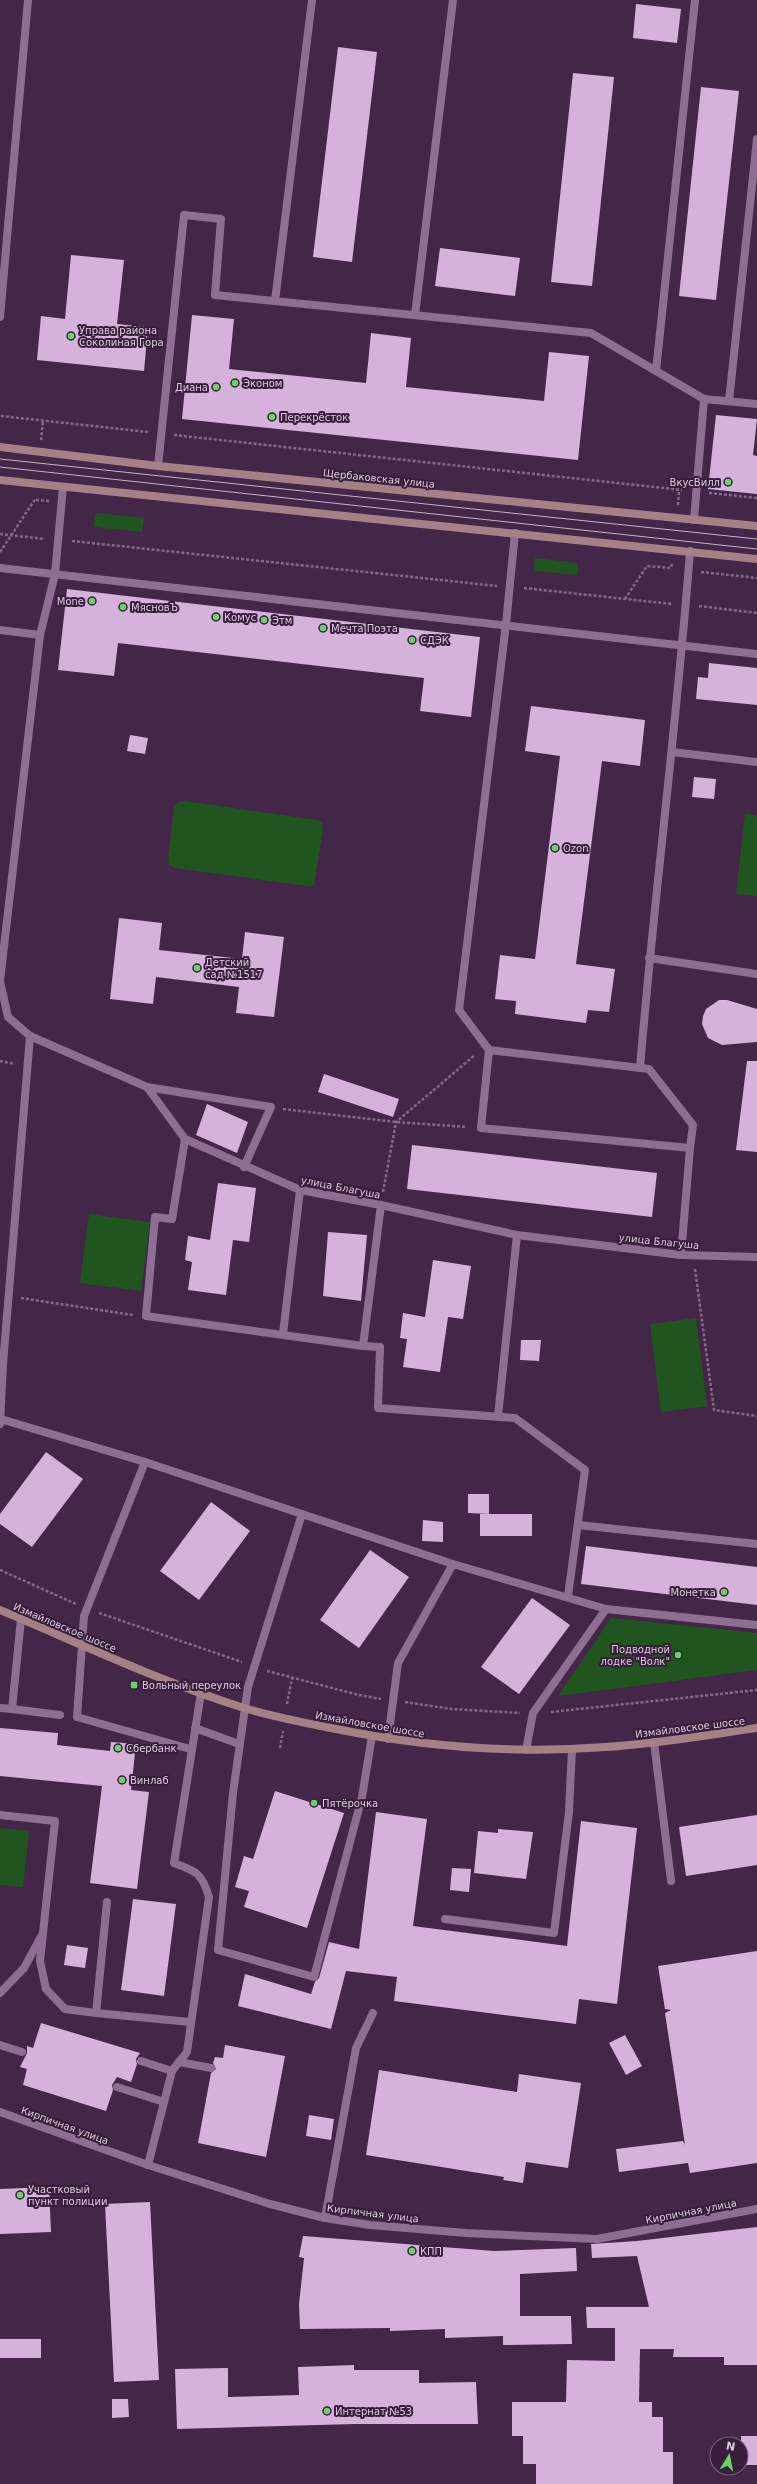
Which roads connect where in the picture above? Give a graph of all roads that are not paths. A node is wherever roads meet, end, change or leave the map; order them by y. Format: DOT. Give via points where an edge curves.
graph roads {
  1 [pos="28,0"];
  2 [pos="312,0"];
  3 [pos="453,0"];
  4 [pos="695,0"];
  5 [pos="757,139"];
  6 [pos="275,301"];
  7 [pos="415,315"];
  8 [pos="0,316"];
  9 [pos="656,371"];
  10 [pos="704,399"];
  11 [pos="729,401"];
  12 [pos="757,404"];
  13 [pos="0,447"];
  14 [pos="158,466"];
  15 [pos="0,480"];
  16 [pos="63,487"];
  17 [pos="694,520"];
  18 [pos="757,526"];
  19 [pos="515,533"];
  20 [pos="690,552"];
  21 [pos="757,559"];
  22 [pos="0,568"];
  23 [pos="55,574"];
  24 [pos="506,624"];
  25 [pos="0,630"];
  26 [pos="40,635"];
  27 [pos="683,646"];
  28 [pos="757,654"];
  29 [pos="672,752"];
  30 [pos="757,762"];
  31 [pos="649,958"];
  32 [pos="757,974"];
  33 [pos="0,981"];
  34 [pos="30,1036"];
  35 [pos="488,1048"];
  36 [pos="640,1068"];
  37 [pos="147,1087"];
  38 [pos="185,1139"];
  39 [pos="690,1148"];
  40 [pos="244,1166"];
  41 [pos="300,1190"];
  42 [pos="381,1205"];
  43 [pos="517,1235"];
  44 [pos="681,1255"];
  45 [pos="757,1257"];
  46 [pos="283,1334"];
  47 [pos="363,1346"];
  48 [pos="1,1364"];
  49 [pos="498,1416"];
  50 [pos="0,1422"];
  51 [pos="145,1462"];
  52 [pos="302,1514"];
  53 [pos="578,1525"];
  54 [pos="757,1544"];
  55 [pos="453,1564"];
  56 [pos="568,1596"];
  57 [pos="606,1609"];
  58 [pos="0,1610"];
  59 [pos="21,1619"];
  60 [pos="757,1626"];
  61 [pos="82,1645"];
  62 [pos="201,1693"];
  63 [pos="0,1708"];
  64 [pos="245,1708"];
  65 [pos="12,1709"];
  66 [pos="60,1715"];
  67 [pos="195,1728"];
  68 [pos="757,1728"];
  69 [pos="372,1736"];
  70 [pos="388,1739"];
  71 [pos="654,1742"];
  72 [pos="239,1744"];
  73 [pos="190,1749"];
  74 [pos="572,1749"];
  75 [pos="526,1750"];
  76 [pos="0,1815"];
  77 [pos="672,1881"];
  78 [pos="107,1902"];
  79 [pos="445,1919"];
  80 [pos="42,1935"];
  81 [pos="0,1993"];
  82 [pos="96,2013"];
  83 [pos="373,2013"];
  84 [pos="190,2022"];
  85 [pos="0,2045"];
  86 [pos="22,2052"];
  87 [pos="141,2061"];
  88 [pos="180,2062"];
  89 [pos="211,2068"];
  90 [pos="172,2071"];
  91 [pos="117,2087"];
  92 [pos="164,2102"];
  93 [pos="0,2112"];
  94 [pos="148,2165"];
  95 [pos="757,2209"];
  96 [pos="325,2218"];
  1 -- 8 [label="street"];
  2 -- 6 [label="street"];
  3 -- 7 [label="street"];
  4 -- 9 [label="street"];
  5 -- 11 [label="street"];
  6 -- 7 [label="street"];
  6 -- 14 [label="street" via="215,295 221,219 184,215"];
  7 -- 9 [label="street" via="591,332"];
  9 -- 10 [label="street"];
  10 -- 11 [label="street"];
  10 -- 17 [label="street"];
  11 -- 12 [label="street"];
  13 -- 14 [label="main road, Щербаковская улица"];
  14 -- 17 [label="main road, Щербаковская улица"];
  15 -- 16 [label="main road"];
  16 -- 19 [label="main road"];
  16 -- 23 [label="street"];
  17 -- 18 [label="main road, Щербаковская улица"];
  19 -- 20 [label="main road"];
  19 -- 24 [label="street"];
  20 -- 21 [label="main road"];
  20 -- 27 [label="street"];
  22 -- 23 [label="street"];
  23 -- 24 [label="street"];
  23 -- 26 [label="street"];
  24 -- 27 [label="street"];
  24 -- 35 [label="street" via="459,1010"];
  25 -- 26 [label="street"];
  26 -- 33 [label="street"];
  27 -- 28 [label="street"];
  27 -- 29 [label="street"];
  29 -- 30 [label="street"];
  29 -- 31 [label="street"];
  31 -- 32 [label="street"];
  31 -- 36 [label="street"];
  33 -- 34 [label="street" via="8,1017"];
  34 -- 37 [label="street"];
  34 -- 48 [label="street" via="9,1297"];
  35 -- 36 [label="street"];
  35 -- 39 [label="street" via="481,1128"];
  36 -- 39 [label="street" via="649,1069 693,1125"];
  37 -- 38 [label="street, улица Благуша"];
  37 -- 40 [label="street" via="271,1107"];
  38 -- 40 [label="street, улица Благуша"];
  38 -- 46 [label="street" via="172,1219 156,1217 146,1316"];
  39 -- 44 [label="street"];
  40 -- 41 [label="street, улица Благуша"];
  41 -- 42 [label="street, улица Благуша"];
  41 -- 46 [label="street"];
  42 -- 43 [label="street, улица Благуша"];
  42 -- 47 [label="street"];
  43 -- 44 [label="street, улица Благуша"];
  43 -- 49 [label="street"];
  44 -- 45 [label="street, улица Благуша"];
  46 -- 47 [label="street"];
  47 -- 49 [label="street" via="380,1347 378,1408"];
  48 -- 50 [label="street"];
  49 -- 53 [label="street" via="515,1418 585,1470"];
  50 -- 51 [label="street"];
  51 -- 52 [label="street"];
  51 -- 61 [label="street" via="84,1616"];
  52 -- 55 [label="street"];
  52 -- 64 [label="street" via="254,1666"];
  53 -- 54 [label="street"];
  53 -- 56 [label="street"];
  55 -- 56 [label="street"];
  55 -- 70 [label="street" via="398,1663"];
  56 -- 57 [label="street"];
  57 -- 60 [label="street"];
  57 -- 75 [label="street" via="533,1713"];
  58 -- 59 [label="main road, Измайловское шоссе"];
  59 -- 61 [label="main road, Измайловское шоссе"];
  59 -- 65 [label="street"];
  61 -- 62 [label="main road, Измайловское шоссе"];
  61 -- 73 [label="street" via="77,1717"];
  62 -- 64 [label="main road, Измайловское шоссе"];
  62 -- 67 [label="street"];
  63 -- 65 [label="street"];
  64 -- 69 [label="main road, Измайловское шоссе" via="285,1719"];
  64 -- 72 [label="street"];
  65 -- 66 [label="street"];
  67 -- 72 [label="street"];
  67 -- 73 [label="street"];
  68 -- 71 [label="main road, Измайловское шоссе"];
  69 -- 70 [label="main road, Измайловское шоссе"];
  69 -- 72 [label="street" via="362,1797 314,1977 218,1950"];
  70 -- 75 [label="main road, Измайловское шоссе" via="474,1749"];
  71 -- 74 [label="main road, Измайловское шоссе"];
  71 -- 77 [label="street"];
  73 -- 84 [label="street" via="174,1862 197,1872 205,1884 209,1897"];
  74 -- 75 [label="main road, Измайловское шоссе"];
  74 -- 79 [label="street" via="569,1812 554,1933"];
  76 -- 80 [label="street" via="55,1821"];
  78 -- 82 [label="street"];
  80 -- 81 [label="street" via="24,1968"];
  80 -- 82 [label="street" via="40,1961 46,1990 66,2009"];
  82 -- 84 [label="street"];
  83 -- 96 [label="street" via="356,2048"];
  84 -- 88 [label="street" via="187,2052"];
  85 -- 86 [label="street"];
  87 -- 90 [label="street"];
  88 -- 89 [label="street"];
  88 -- 90 [label="street"];
  90 -- 92 [label="street"];
  91 -- 92 [label="street"];
  92 -- 94 [label="street"];
  93 -- 94 [label="street, Кирпичная улица"];
  94 -- 96 [label="street, Кирпичная улица" via="270,2204"];
  95 -- 96 [label="street, Кирпичная улица" via="597,2239 466,2233 370,2225"];
}
